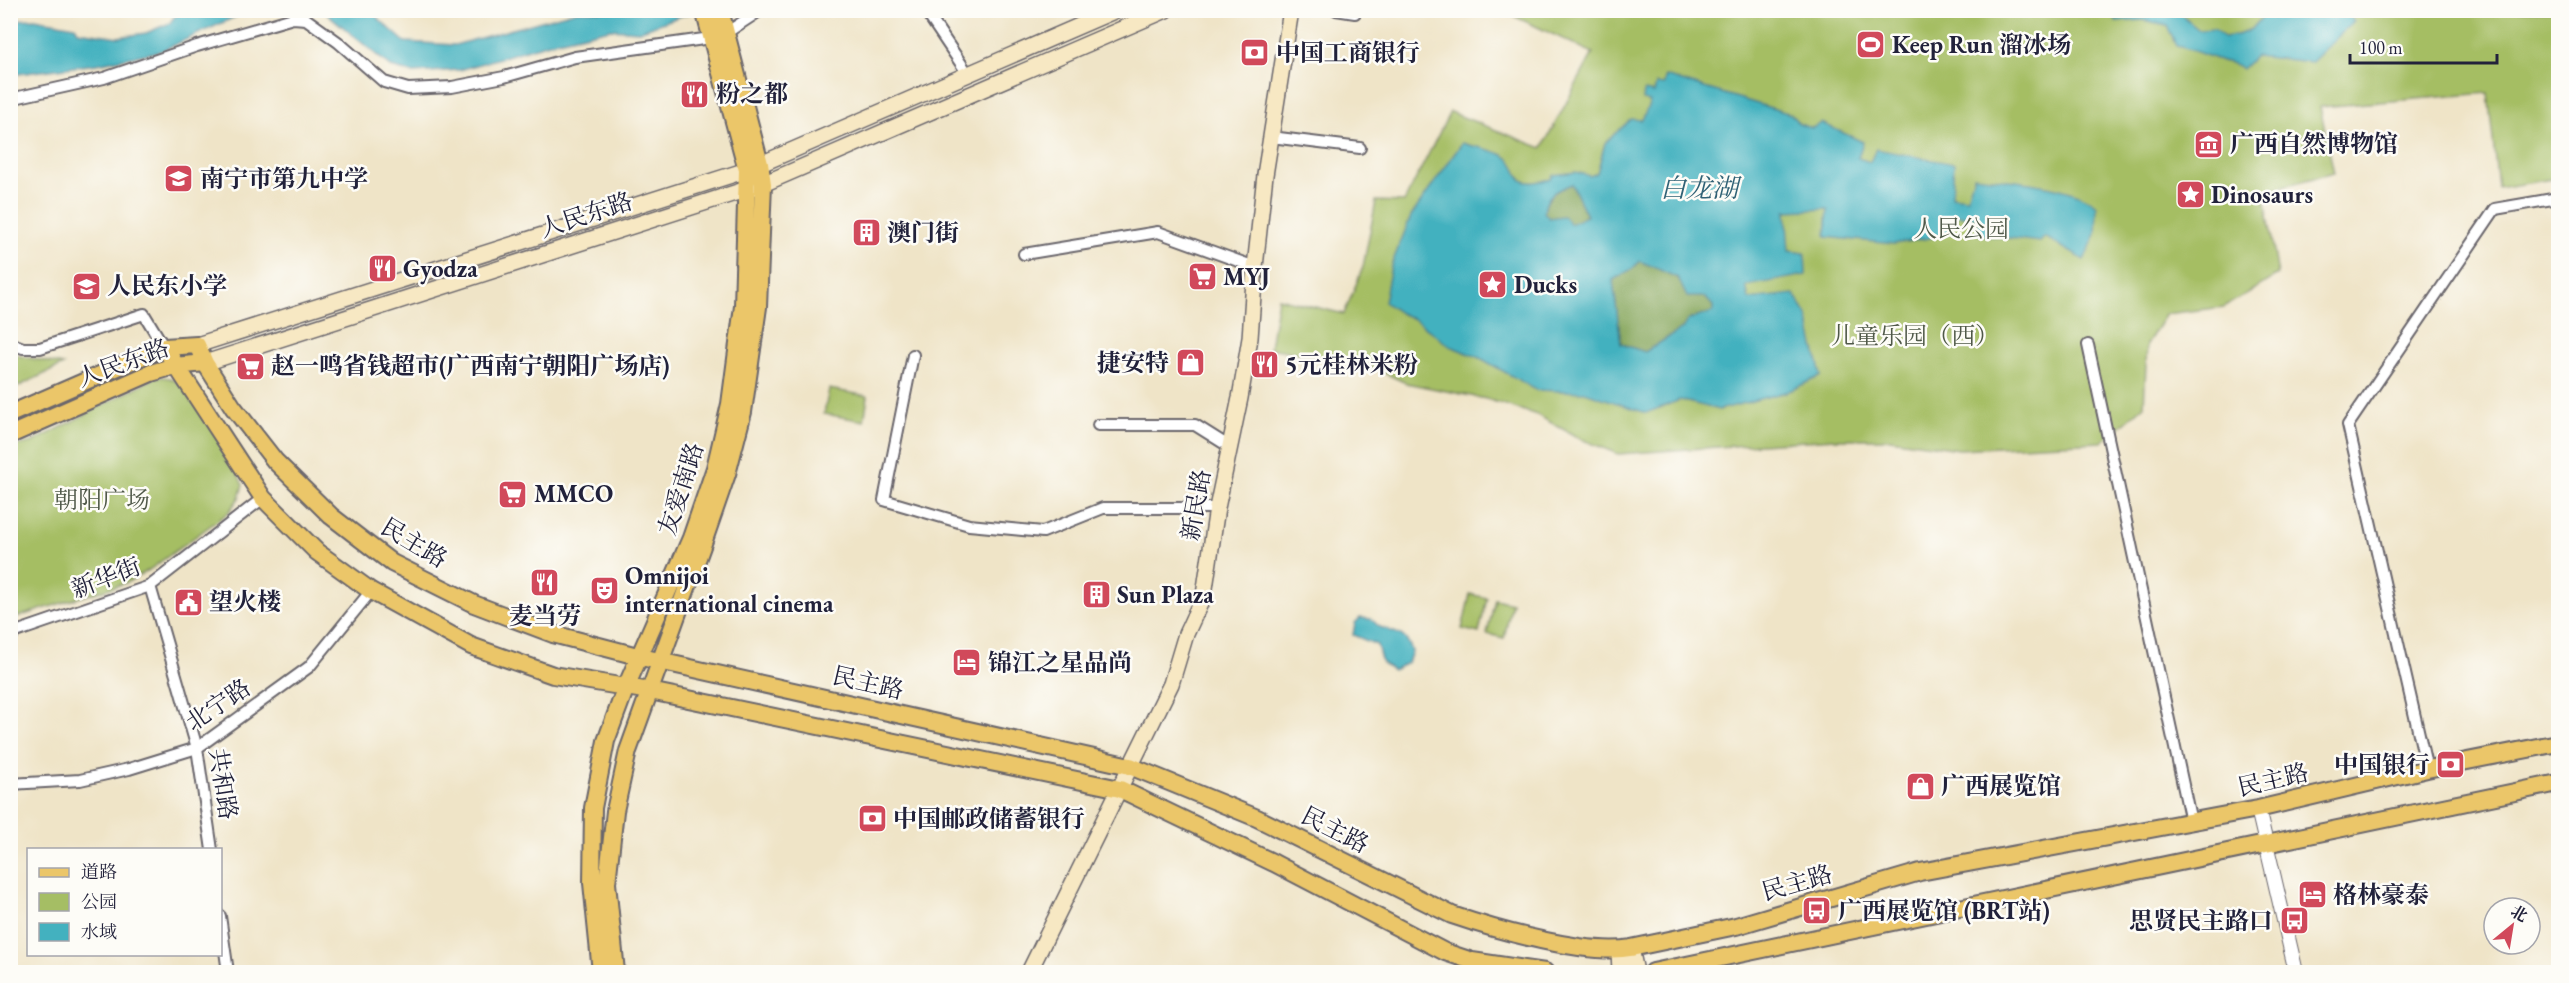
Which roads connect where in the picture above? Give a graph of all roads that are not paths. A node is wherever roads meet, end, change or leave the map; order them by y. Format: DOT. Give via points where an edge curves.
graph roads {
  1 [pos="704,10"];
  2 [pos="761,10"];
  3 [pos="925,10"];
  4 [pos="1116,10"];
  5 [pos="1166,10"];
  6 [pos="1291,10"];
  7 [pos="1336,10"];
  8 [pos="1355,13"];
  9 [pos="718,27"];
  10 [pos="968,74"];
  11 [pos="10,99"];
  12 [pos="1271,137"];
  13 [pos="1360,148"];
  14 [pos="753,167"];
  15 [pos="755,186"];
  16 [pos="2559,198"];
  17 [pos="1024,254"];
  18 [pos="1255,267"];
  19 [pos="10,343"];
  20 [pos="197,345"];
  21 [pos="2088,345"];
  22 [pos="164,347"];
  23 [pos="913,355"];
  24 [pos="205,363"];
  25 [pos="175,366"];
  26 [pos="10,414"];
  27 [pos="1098,425"];
  28 [pos="10,435"];
  29 [pos="1230,447"];
  30 [pos="262,498"];
  31 [pos="1217,508"];
  32 [pos="150,586"];
  33 [pos="371,591"];
  34 [pos="10,634"];
  35 [pos="640,657"];
  36 [pos="662,662"];
  37 [pos="626,687"];
  38 [pos="650,691"];
  39 [pos="2559,743"];
  40 [pos="196,748"];
  41 [pos="1130,766"];
  42 [pos="2427,769"];
  43 [pos="2559,783"];
  44 [pos="10,784"];
  45 [pos="1120,789"];
  46 [pos="2258,809"];
  47 [pos="2192,822"];
  48 [pos="2267,842"];
  49 [pos="212,848"];
  50 [pos="222,930"];
  51 [pos="1625,949"];
  52 [pos="228,972"];
  53 [pos="601,972"];
  54 [pos="616,972"];
  55 [pos="1029,972"];
  56 [pos="1545,972"];
  57 [pos="1620,972"];
  58 [pos="1636,972"];
  59 [pos="1653,972"];
  60 [pos="2296,972"];
  1 -- 9 [label="main road, 友爱南路"];
  2 -- 9 [label="street"];
  3 -- 10 [label="street"];
  4 -- 10 [label="main road, 人民东路"];
  5 -- 15 [label="main road, 人民东路"];
  6 -- 12 [label="main road, 新民路"];
  7 -- 8 [label="street"];
  9 -- 11 [label="street" via="574,57 504,77 452,87 408,89 384,82 306,19 293,18 104,78"];
  9 -- 14 [label="main road, 友爱南路"];
  10 -- 14 [label="main road, 人民东路"];
  12 -- 13 [label="street"];
  12 -- 18 [label="main road, 新民路"];
  14 -- 15 [label="main road, 友爱南路"];
  14 -- 20 [label="main road, 人民东路"];
  15 -- 24 [label="main road, 人民东路"];
  15 -- 35 [label="main road, 友爱南路" via="730,404 715,468 691,538"];
  15 -- 36 [label="main road, 友爱南路" via="758,307 743,412 727,474"];
  16 -- 42 [label="street" via="2495,209 2348,425"];
  17 -- 18 [label="street" via="1158,232"];
  18 -- 29 [label="main road, 新民路" via="1250,338"];
  19 -- 22 [label="street" via="40,348 144,314"];
  20 -- 22 [label="main road, 人民东路"];
  20 -- 24 [label="main road, 民主路"];
  21 -- 47 [label="street"];
  22 -- 25 [label="main road"];
  22 -- 26 [label="main road, 人民东路"];
  23 -- 31 [label="street" via="884,500 969,525 1043,532 1103,508"];
  24 -- 25 [label="main road, 人民东路"];
  24 -- 35 [label="main road, 民主路" via="275,461 331,516 392,563 474,604 553,633"];
  25 -- 28 [label="main road, 人民东路"];
  25 -- 30 [label="main road"];
  27 -- 29 [label="street" via="1196,425"];
  29 -- 31 [label="main road, 新民路"];
  30 -- 32 [label="street, 新华街"];
  30 -- 33 [label="main road" via="317,552"];
  31 -- 41 [label="main road, 新民路" via="1204,595 1186,634 1171,684"];
  32 -- 34 [label="street, 新华街"];
  32 -- 40 [label="street, 共和路"];
  33 -- 37 [label="main road" via="471,646 512,662 553,675"];
  33 -- 40 [label="street, 北宁路" via="309,667"];
  35 -- 36 [label="main road, 民主路"];
  35 -- 37 [label="main road, 友爱南路"];
  36 -- 38 [label="main road, 友爱南路"];
  36 -- 41 [label="main road, 民主路"];
  37 -- 38 [label="main road"];
  37 -- 53 [label="main road, 友爱南路" via="606,741 593,808 592,883"];
  38 -- 45 [label="main road"];
  38 -- 54 [label="main road, 友爱南路" via="628,751 615,811 607,883"];
  39 -- 42 [label="main road, 民主路"];
  40 -- 44 [label="street, 北宁路" via="80,780"];
  40 -- 49 [label="street, 共和路"];
  41 -- 45 [label="main road, 新民路"];
  41 -- 51 [label="main road, 民主路" via="1257,818 1452,915 1587,948"];
  42 -- 46 [label="main road, 民主路"];
  43 -- 48 [label="main road"];
  45 -- 55 [label="main road, 新民路"];
  45 -- 56 [label="main road" via="1445,952 1472,961"];
  46 -- 47 [label="main road, 民主路"];
  46 -- 48 [label="street"];
  47 -- 51 [label="main road, 民主路" via="1920,872 1736,926"];
  48 -- 59 [label="main road"];
  48 -- 60 [label="street"];
  50 -- 52 [label="street"];
  51 -- 57 [label="main road"];
  51 -- 58 [label="main road"];
}
